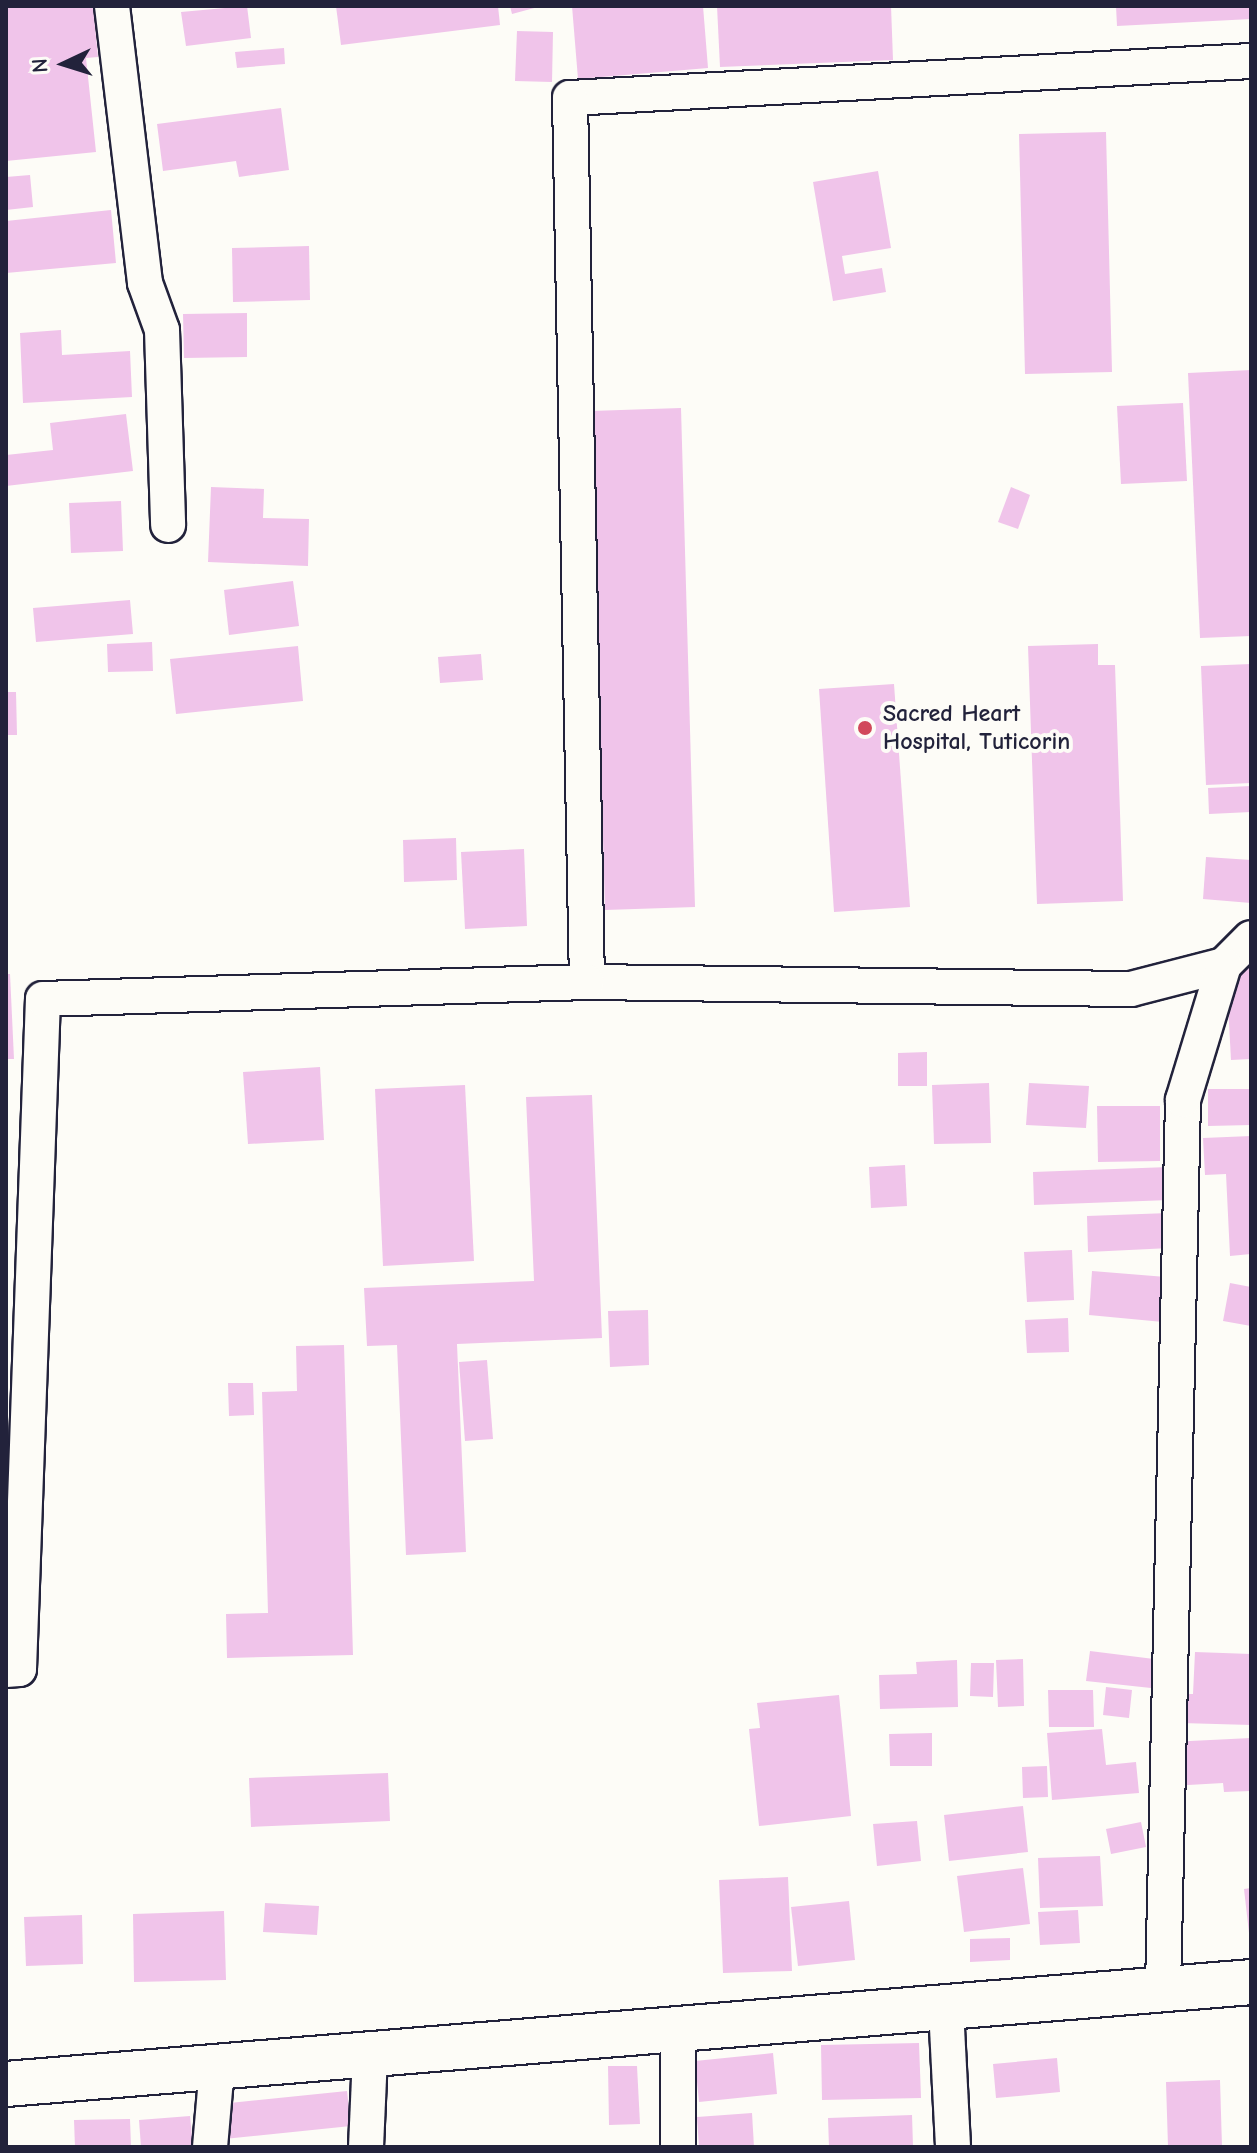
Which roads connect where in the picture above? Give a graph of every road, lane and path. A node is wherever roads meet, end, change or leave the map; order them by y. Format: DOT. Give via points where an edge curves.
graph roads {
  1 [pos="112,6"];
  2 [pos="1251,61"];
  3 [pos="168,525"];
  4 [pos="1251,938"];
  5 [pos="1224,965"];
  6 [pos="587,982"];
  7 [pos="6,1670"];
  8 [pos="1251,1982"];
  9 [pos="1163,1988"];
  10 [pos="946,2008"];
  11 [pos="678,2032"];
  12 [pos="370,2056"];
  13 [pos="217,2067"];
  14 [pos="6,2084"];
  15 [pos="210,2147"];
  16 [pos="366,2147"];
  17 [pos="678,2147"];
  18 [pos="953,2147"];
  1 -- 3 [label="street" via="145,283 162,330"];
  2 -- 6 [label="street" via="570,98"];
  4 -- 5 [label="street"];
  5 -- 6 [label="street" via="1131,989"];
  5 -- 9 [label="street" via="1183,1100"];
  6 -- 7 [label="street" via="43,999 19,1669"];
  8 -- 9 [label="street"];
  9 -- 10 [label="street"];
  10 -- 11 [label="street"];
  10 -- 18 [label="street"];
  11 -- 12 [label="street"];
  11 -- 17 [label="street"];
  12 -- 13 [label="street"];
  12 -- 16 [label="street"];
  13 -- 14 [label="street"];
  13 -- 15 [label="street"];
}
